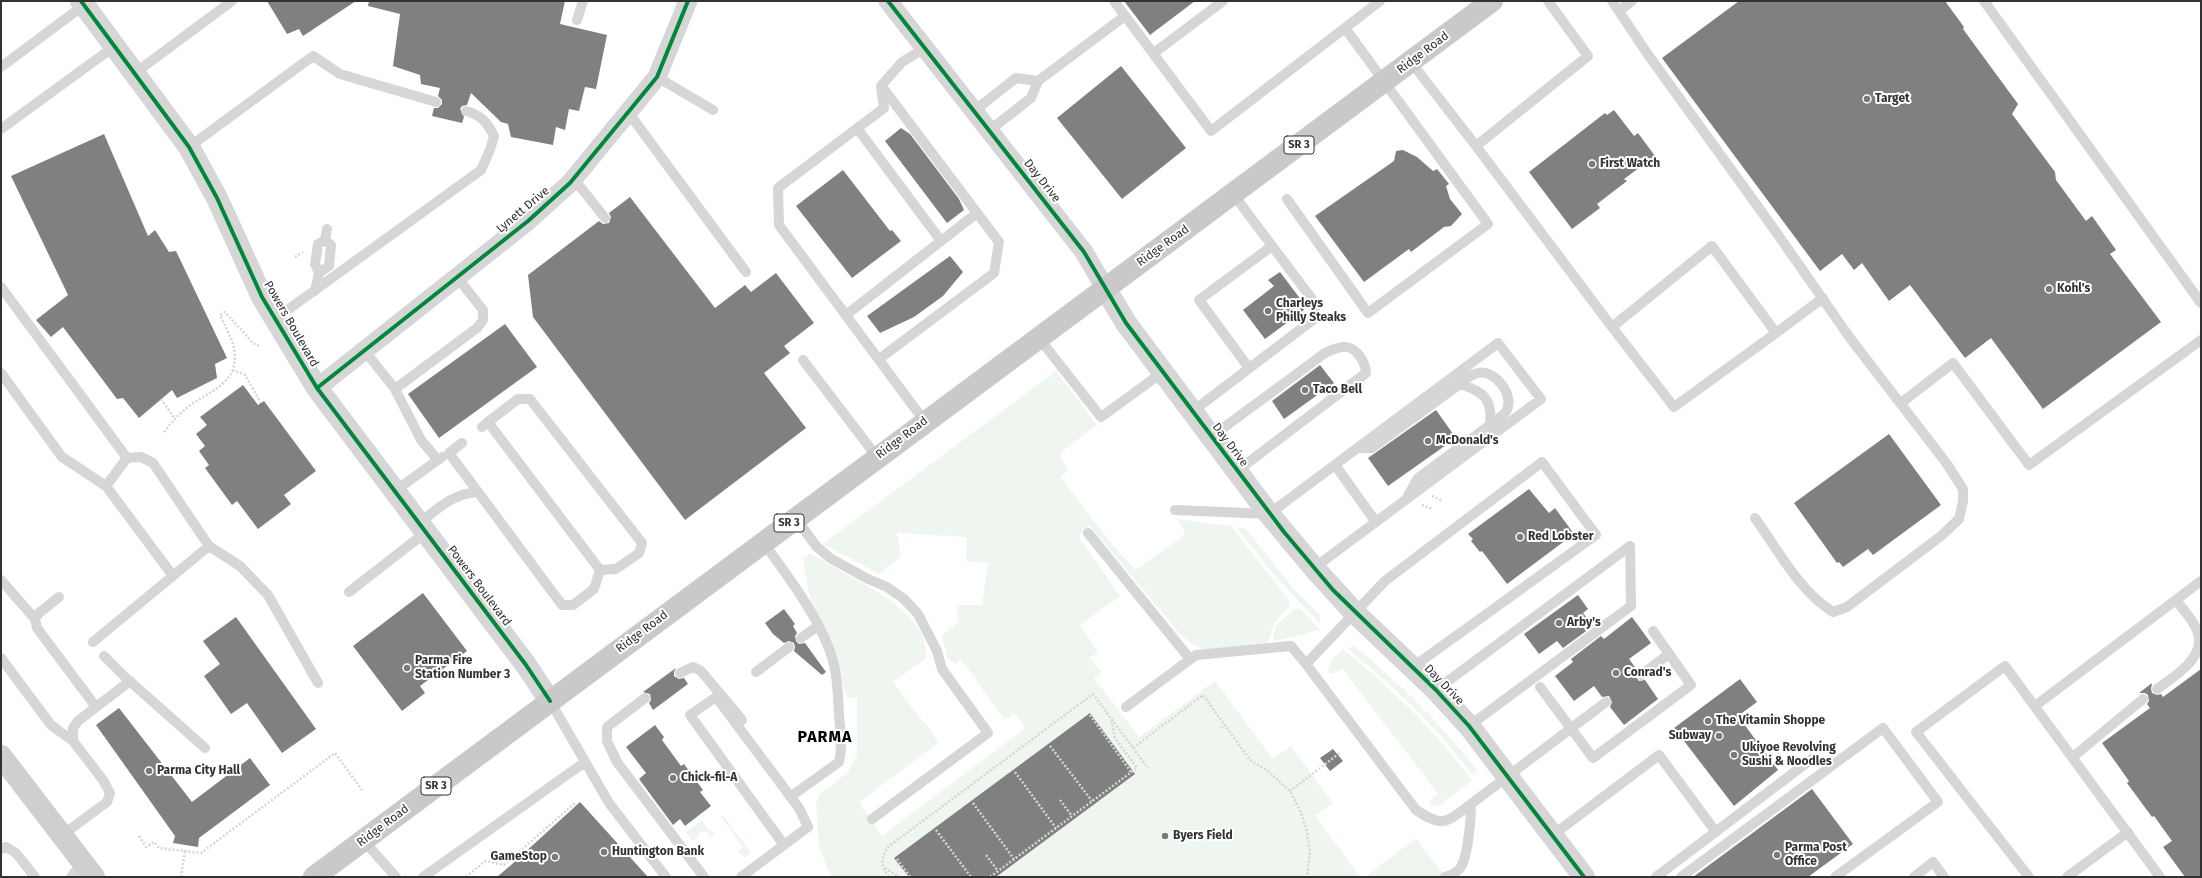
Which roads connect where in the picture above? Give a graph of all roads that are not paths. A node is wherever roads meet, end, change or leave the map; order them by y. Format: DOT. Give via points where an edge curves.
graph roads {
  1 [pos="232,1"];
  2 [pos="583,1"];
  3 [pos="688,1"];
  4 [pos="888,1"];
  5 [pos="1114,1"];
  6 [pos="1223,1"];
  7 [pos="1380,1"];
  8 [pos="1492,1"];
  9 [pos="1548,1"];
  10 [pos="1612,1"];
  11 [pos="1632,1"];
  12 [pos="1984,1"];
  13 [pos="83,3"];
  14 [pos="1619,11"];
  15 [pos="1125,16"];
  16 [pos="577,20"];
  17 [pos="1345,28"];
  18 [pos="115,46"];
  19 [pos="925,48"];
  20 [pos="1154,53"];
  21 [pos="1411,62"];
  22 [pos="1,67"];
  23 [pos="135,73"];
  24 [pos="656,77"];
  25 [pos="1038,81"];
  26 [pos="1384,82"];
  27 [pos="881,86"];
  28 [pos="436,102"];
  29 [pos="713,110"];
  30 [pos="466,111"];
  31 [pos="974,111"];
  32 [pos="628,112"];
  33 [pos="857,128"];
  34 [pos="1,129"];
  35 [pos="990,130"];
  36 [pos="1476,146"];
  37 [pos="188,147"];
  38 [pos="574,179"];
  39 [pos="1234,194"];
  40 [pos="1286,199"];
  41 [pos="977,212"];
  42 [pos="605,218"];
  43 [pos="327,229"];
  44 [pos="941,241"];
  45 [pos="1272,246"];
  46 [pos="746,272"];
  47 [pos="457,277"];
  48 [pos="1,287"];
  49 [pos="1105,288"];
  50 [pos="315,290"];
  51 [pos="1823,298"];
  52 [pos="2201,303"];
  53 [pos="846,315"];
  54 [pos="275,319"];
  55 [pos="1612,326"];
  56 [pos="1776,333"];
  57 [pos="1038,337"];
  58 [pos="2201,340"];
  59 [pos="364,350"];
  60 [pos="879,359"];
  61 [pos="803,360"];
  62 [pos="1249,368"];
  63 [pos="1163,372"];
  64 [pos="1,373"];
  65 [pos="1460,384"];
  66 [pos="317,388"];
  67 [pos="395,389"];
  68 [pos="1901,403"];
  69 [pos="1193,411"];
  70 [pos="925,422"];
  71 [pos="1490,425"];
  72 [pos="1212,437"];
  73 [pos="462,443"];
  74 [pos="1357,448"];
  75 [pos="449,453"];
  76 [pos="877,457"];
  77 [pos="127,458"];
  78 [pos="438,460"];
  79 [pos="1335,464"];
  80 [pos="1237,470"];
  81 [pos="106,486"];
  82 [pos="395,491"];
  83 [pos="477,492"];
  84 [pos="1406,500"];
  85 [pos="1174,510"];
  86 [pos="1269,514"];
  87 [pos="796,518"];
  88 [pos="1755,518"];
  89 [pos="1376,522"];
  90 [pos="423,528"];
  91 [pos="1088,533"];
  92 [pos="763,542"];
  93 [pos="209,546"];
  94 [pos="1314,568"];
  95 [pos="600,570"];
  96 [pos="173,576"];
  97 [pos="1,580"];
  98 [pos="2201,581"];
  99 [pos="348,592"];
  100 [pos="59,597"];
  101 [pos="2176,600"];
  102 [pos="1354,612"];
  103 [pos="35,619"];
  104 [pos="818,626"];
  105 [pos="1653,631"];
  106 [pos="801,638"];
  107 [pos="93,642"];
  108 [pos="789,647"];
  109 [pos="1668,654"];
  110 [pos="104,656"];
  111 [pos="1,658"];
  112 [pos="1190,659"];
  113 [pos="1306,664"];
  114 [pos="1413,667"];
  115 [pos="756,672"];
  116 [pos="680,673"];
  117 [pos="1641,675"];
  118 [pos="130,681"];
  119 [pos="318,683"];
  120 [pos="1540,687"];
  121 [pos="2157,689"];
  122 [pos="1436,690"];
  123 [pos="645,698"];
  124 [pos="2144,699"];
  125 [pos="550,701"];
  126 [pos="1606,702"];
  127 [pos="2035,706"];
  128 [pos="96,707"];
  129 [pos="1126,707"];
  130 [pos="1469,726"];
  131 [pos="1571,729"];
  132 [pos="73,741"];
  133 [pos="205,748"];
  134 [pos="1,756"];
  135 [pos="2074,757"];
  136 [pos="1813,758"];
  137 [pos="585,762"];
  138 [pos="1509,776"];
  139 [pos="793,795"];
  140 [pos="1471,804"];
  141 [pos="872,819"];
  142 [pos="1716,832"];
  143 [pos="2128,832"];
  144 [pos="1553,834"];
  145 [pos="61,836"];
  146 [pos="364,840"];
  147 [pos="784,845"];
  148 [pos="1,849"];
  149 [pos="83,872"];
  150 [pos="35,877"];
  151 [pos="314,877"];
  152 [pos="396,877"];
  153 [pos="423,877"];
  154 [pos="666,877"];
  155 [pos="704,877"];
  156 [pos="741,877"];
  157 [pos="1445,877"];
  158 [pos="1584,877"];
  159 [pos="1656,877"];
  160 [pos="1681,877"];
  161 [pos="1835,877"];
  162 [pos="1914,877"];
  163 [pos="1944,877"];
  164 [pos="2029,877"];
  165 [pos="2068,877"];
  166 [pos="2160,877"];
  1 -- 23 [label="lane"];
  2 -- 16 [label="lane"];
  3 -- 24 [label="street, Lynett Drive"];
  4 -- 19 [label="street, Day Drive"];
  5 -- 15 [label="lane"];
  6 -- 20 [label="lane"];
  7 -- 17 [label="lane"];
  8 -- 21 [label="main road, Ridge Road / SR 3"];
  9 -- 36 [label="lane" via="1588,56"];
  10 -- 14 [label="lane"];
  11 -- 14 [label="lane"];
  12 -- 52 [label="lane"];
  13 -- 18 [label="street, Powers Boulevard"];
  13 -- 22 [label="lane"];
  14 -- 51 [label="lane"];
  15 -- 20 [label="lane"];
  15 -- 25 [label="lane"];
  17 -- 20 [label="lane" via="1211,131"];
  17 -- 26 [label="lane"];
  18 -- 23 [label="street, Powers Boulevard"];
  18 -- 34 [label="lane"];
  19 -- 27 [label="lane" via="902,62"];
  19 -- 31 [label="street, Day Drive"];
  21 -- 26 [label="main road, Ridge Road / SR 3"];
  21 -- 36 [label="lane"];
  23 -- 37 [label="street, Powers Boulevard"];
  24 -- 29 [label="lane"];
  24 -- 32 [label="street, Lynett Drive"];
  25 -- 31 [label="lane" via="1016,78"];
  25 -- 35 [label="lane" via="1031,98"];
  26 -- 39 [label="main road, Ridge Road / SR 3"];
  26 -- 40 [label="lane" via="1488,224 1368,313"];
  27 -- 33 [label="lane" via="884,108"];
  27 -- 41 [label="lane"];
  28 -- 37 [label="lane" via="335,72 313,56"];
  30 -- 50 [label="lane" via="487,122 494,136 481,170"];
  31 -- 35 [label="street, Day Drive"];
  32 -- 38 [label="street, Lynett Drive"];
  32 -- 46 [label="lane"];
  33 -- 44 [label="lane"];
  33 -- 53 [label="lane" via="778,188 780,225"];
  35 -- 49 [label="street, Day Drive" via="1084,252"];
  36 -- 55 [label="lane"];
  37 -- 54 [label="street, Powers Boulevard" via="217,198 262,297"];
  38 -- 42 [label="lane"];
  38 -- 47 [label="street, Lynett Drive" via="528,221"];
  39 -- 45 [label="lane"];
  39 -- 49 [label="main road, Ridge Road / SR 3"];
  41 -- 44 [label="lane"];
  41 -- 60 [label="lane" via="999,242 994,273"];
  43 -- 50 [label="lane" via="325,240 318,244 315,264 319,273"];
  44 -- 53 [label="lane"];
  45 -- 62 [label="lane" via="1312,300 1314,319"];
  45 -- 62 [label="lane" via="1199,300"];
  47 -- 59 [label="street, Lynett Drive"];
  47 -- 67 [label="lane" via="483,310 483,320 477,328"];
  48 -- 77 [label="lane"];
  49 -- 57 [label="main road, Ridge Road / SR 3"];
  49 -- 63 [label="street, Day Drive" via="1126,323"];
  50 -- 54 [label="lane"];
  51 -- 56 [label="lane"];
  51 -- 68 [label="lane"];
  53 -- 60 [label="lane"];
  54 -- 66 [label="street, Powers Boulevard"];
  55 -- 56 [label="lane" via="1674,407"];
  55 -- 56 [label="lane" via="1712,246"];
  57 -- 63 [label="lane" via="1101,417"];
  57 -- 70 [label="main road, Ridge Road / SR 3"];
  58 -- 68 [label="lane" via="2029,465 1953,363"];
  59 -- 66 [label="street, Lynett Drive"];
  59 -- 67 [label="lane"];
  60 -- 70 [label="lane"];
  61 -- 76 [label="lane"];
  62 -- 69 [label="lane"];
  63 -- 69 [label="street, Day Drive"];
  64 -- 81 [label="lane" via="62,456"];
  65 -- 71 [label="lane" via="1478,389 1488,402 1492,413"];
  65 -- 71 [label="lane" via="1479,372 1487,373 1500,383 1508,397 1508,406 1505,413"];
  65 -- 74 [label="lane" via="1372,448"];
  66 -- 82 [label="street, Powers Boulevard"];
  67 -- 78 [label="lane" via="421,440"];
  68 -- 88 [label="lane" via="1963,489 1959,519 1941,536 1847,607 1833,612 1821,605 1800,580"];
  69 -- 72 [label="street, Day Drive"];
  70 -- 76 [label="main road, Ridge Road / SR 3"];
  71 -- 84 [label="lane" via="1418,478"];
  72 -- 80 [label="street, Day Drive"];
  72 -- 80 [label="lane" via="1325,353 1337,347 1354,348 1362,360 1366,373"];
  73 -- 75 [label="lane"];
  74 -- 79 [label="lane"];
  74 -- 84 [label="lane" via="1498,343 1540,399"];
  75 -- 78 [label="lane"];
  75 -- 83 [label="lane"];
  76 -- 87 [label="main road, Ridge Road / SR 3"];
  77 -- 81 [label="lane"];
  77 -- 93 [label="lane" via="141,457 153,463"];
  78 -- 82 [label="lane"];
  79 -- 86 [label="lane"];
  79 -- 89 [label="lane"];
  80 -- 86 [label="street, Day Drive"];
  81 -- 96 [label="lane"];
  82 -- 90 [label="street, Powers Boulevard"];
  83 -- 90 [label="lane" via="449,499"];
  83 -- 95 [label="lane" via="562,604 573,604 594,589"];
  84 -- 89 [label="lane"];
  85 -- 86 [label="lane"];
  86 -- 94 [label="street, Day Drive"];
  87 -- 92 [label="main road, Ridge Road / SR 3"];
  87 -- 141 [label="lane" via="816,546 830,558 887,587 904,599 918,614 937,652 942,669 988,733"];
  89 -- 94 [label="lane"];
  90 -- 99 [label="lane"];
  90 -- 125 [label="street, Powers Boulevard"];
  91 -- 112 [label="lane"];
  92 -- 104 [label="lane" via="784,570"];
  92 -- 125 [label="main road, Ridge Road / SR 3"];
  93 -- 96 [label="lane"];
  93 -- 119 [label="lane" via="240,566 268,595"];
  94 -- 102 [label="street, Day Drive"];
  95 -- 95 [label="lane" via="485,425 518,399 530,399 642,543 639,553 616,570"];
  96 -- 107 [label="lane"];
  97 -- 103 [label="lane"];
  98 -- 101 [label="lane"];
  100 -- 103 [label="lane"];
  101 -- 121 [label="lane" via="2194,624 2199,645 2190,661"];
  101 -- 127 [label="lane"];
  102 -- 113 [label="lane"];
  102 -- 114 [label="street, Day Drive"];
  102 -- 114 [label="lane" via="1385,581 1542,462 1596,534"];
  103 -- 128 [label="lane" via="37,628"];
  104 -- 106 [label="lane"];
  104 -- 139 [label="lane" via="834,665 840,758 839,762"];
  105 -- 109 [label="lane"];
  108 -- 115 [label="lane"];
  109 -- 117 [label="lane"];
  109 -- 131 [label="lane" via="1690,685 1592,758"];
  110 -- 118 [label="lane"];
  111 -- 132 [label="lane" via="51,726"];
  112 -- 113 [label="lane" via="1196,655 1291,646"];
  112 -- 129 [label="lane"];
  113 -- 140 [label="lane" via="1416,810 1433,821 1448,821"];
  114 -- 122 [label="street, Day Drive"];
  116 -- 139 [label="lane" via="693,667 701,671 724,696"];
  118 -- 128 [label="lane"];
  118 -- 133 [label="lane"];
  120 -- 131 [label="lane"];
  122 -- 130 [label="street, Day Drive"];
  122 -- 130 [label="lane" via="1630,546 1632,606"];
  123 -- 155 [label="lane" via="607,727 607,741 617,762"];
  124 -- 135 [label="lane"];
  125 -- 137 [label="lane"];
  125 -- 146 [label="main road, Ridge Road / SR 3"];
  126 -- 131 [label="lane"];
  127 -- 135 [label="lane"];
  127 -- 164 [label="lane" via="2005,666 1916,732"];
  128 -- 132 [label="lane" via="73,728"];
  130 -- 138 [label="street, Day Drive"];
  131 -- 138 [label="lane"];
  132 -- 145 [label="lane" via="110,793 107,802"];
  134 -- 145 [label="main road"];
  135 -- 143 [label="lane"];
  136 -- 142 [label="lane"];
  137 -- 153 [label="lane"];
  137 -- 154 [label="lane" via="609,803"];
  138 -- 140 [label="lane"];
  138 -- 144 [label="street, Day Drive"];
  139 -- 147 [label="lane" via="808,828"];
  139 -- 147 [label="lane" via="716,697 690,716"];
  140 -- 157 [label="lane" via="1471,825 1461,867 1452,875"];
  142 -- 144 [label="lane" via="1659,755"];
  142 -- 159 [label="lane"];
  143 -- 165 [label="lane"];
  143 -- 166 [label="lane"];
  144 -- 158 [label="street, Day Drive"];
  145 -- 149 [label="main road"];
  146 -- 151 [label="main road, Ridge Road / SR 3"];
  146 -- 152 [label="lane"];
  147 -- 156 [label="lane"];
  148 -- 150 [label="lane" via="6,847 16,853"];
  160 -- 161 [label="lane" via="1883,728 1938,802"];
  162 -- 163 [label="lane" via="1933,862"];
}
